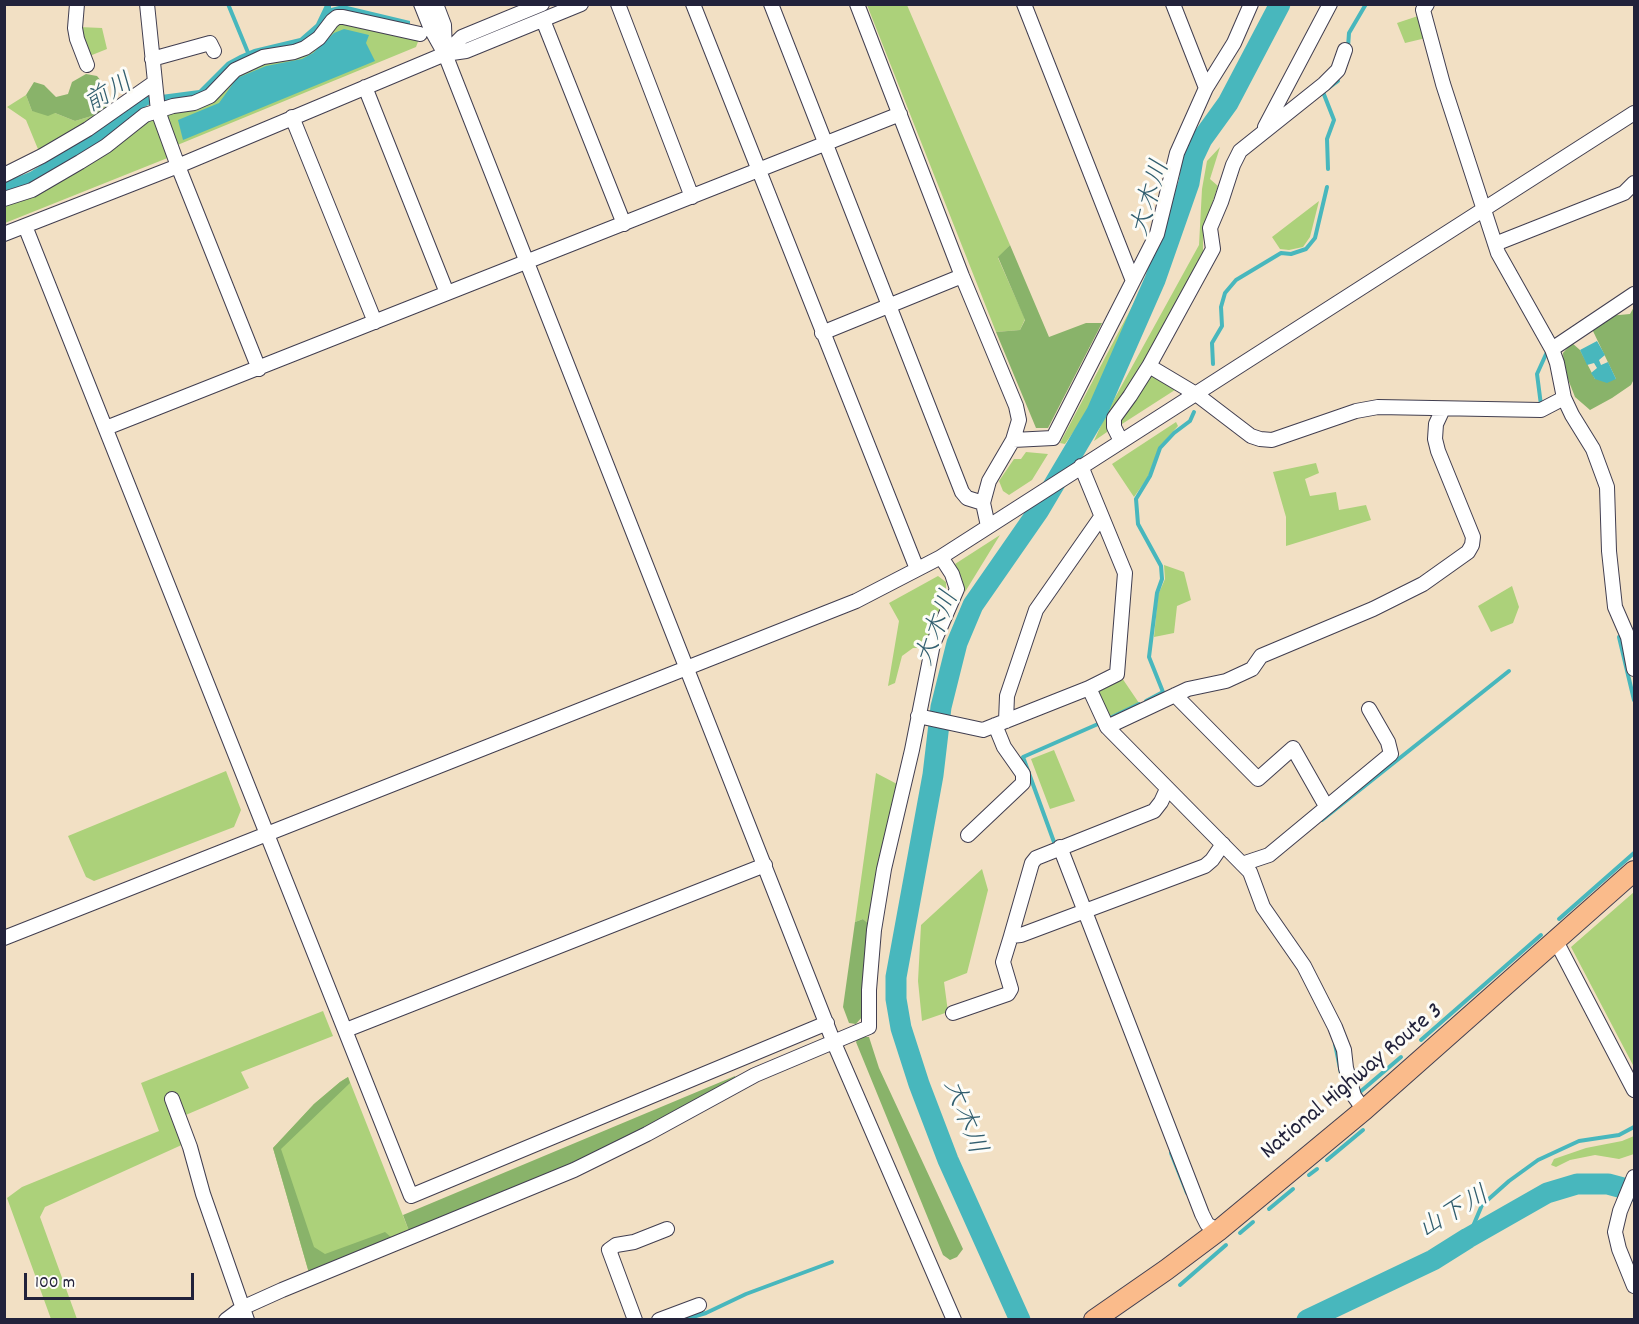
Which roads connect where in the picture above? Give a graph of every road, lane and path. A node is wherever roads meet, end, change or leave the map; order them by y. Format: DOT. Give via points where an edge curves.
graph roads {
  1 [pos="77,4"];
  2 [pos="147,4"];
  3 [pos="422,4"];
  4 [pos="436,4"];
  5 [pos="542,4"];
  6 [pos="581,4"];
  7 [pos="618,4"];
  8 [pos="693,4"];
  9 [pos="771,4"];
  10 [pos="857,4"];
  11 [pos="1024,4"];
  12 [pos="1173,4"];
  13 [pos="1251,4"];
  14 [pos="1330,4"];
  15 [pos="1427,4"];
  16 [pos="543,20"];
  17 [pos="420,34"];
  18 [pos="1345,50"];
  19 [pos="214,51"];
  20 [pos="445,54"];
  21 [pos="152,59"];
  22 [pos="87,65"];
  23 [pos="365,87"];
  24 [pos="1206,88"];
  25 [pos="157,98"];
  26 [pos="1635,113"];
  27 [pos="900,114"];
  28 [pos="292,117"];
  29 [pos="1263,132"];
  30 [pos="825,143"];
  31 [pos="178,166"];
  32 [pos="758,171"];
  33 [pos="4,175"];
  34 [pos="1635,183"];
  35 [pos="692,197"];
  36 [pos="4,199"];
  37 [pos="1483,209"];
  38 [pos="624,224"];
  39 [pos="26,226"];
  40 [pos="4,234"];
  41 [pos="1495,244"];
  42 [pos="526,262"];
  43 [pos="962,276"];
  44 [pos="1133,281"];
  45 [pos="447,293"];
  46 [pos="1635,294"];
  47 [pos="889,305"];
  48 [pos="375,322"];
  49 [pos="822,333"];
  50 [pos="1552,349"];
  51 [pos="1149,366"];
  52 [pos="259,369"];
  53 [pos="1196,394"];
  54 [pos="1564,398"];
  55 [pos="1443,409"];
  56 [pos="106,428"];
  57 [pos="1013,440"];
  58 [pos="1121,441"];
  59 [pos="1081,466"];
  60 [pos="983,503"];
  61 [pos="1101,517"];
  62 [pos="988,526"];
  63 [pos="941,557"];
  64 [pos="917,569"];
  65 [pos="1635,669"];
  66 [pos="686,670"];
  67 [pos="1089,688"];
  68 [pos="1174,695"];
  69 [pos="1370,709"];
  70 [pos="921,716"];
  71 [pos="1000,723"];
  72 [pos="1107,727"];
  73 [pos="1167,789"];
  74 [pos="1326,806"];
  75 [pos="269,834"];
  76 [pos="968,835"];
  77 [pos="1223,844"];
  78 [pos="1060,847"];
  79 [pos="1242,864"];
  80 [pos="765,865"];
  81 [pos="1635,872"];
  82 [pos="1085,910"];
  83 [pos="1011,936"];
  84 [pos="4,938"];
  85 [pos="1556,941"];
  86 [pos="952,1013"];
  87 [pos="827,1023"];
  88 [pos="346,1030"];
  89 [pos="834,1043"];
  90 [pos="1635,1089"];
  91 [pos="172,1099"];
  92 [pos="1364,1110"];
  93 [pos="1635,1177"];
  94 [pos="667,1229"];
  95 [pos="1218,1231"];
  96 [pos="1635,1286"];
  97 [pos="699,1305"];
  98 [pos="245,1314"];
  99 [pos="226,1320"];
  100 [pos="635,1320"];
  101 [pos="659,1320"];
  102 [pos="954,1320"];
  103 [pos="1094,1320"];
  1 -- 22 [label="street" via="75,28"];
  2 -- 21 [label="street"];
  3 -- 20 [label="street"];
  4 -- 20 [label="street" via="444,25"];
  5 -- 20 [label="street" via="462,37"];
  6 -- 16 [label="street"];
  7 -- 35 [label="street"];
  8 -- 32 [label="street"];
  9 -- 30 [label="street"];
  10 -- 27 [label="street"];
  11 -- 44 [label="street"];
  12 -- 24 [label="street"];
  13 -- 24 [label="street" via="1234,43"];
  14 -- 29 [label="street"];
  15 -- 37 [label="street" via="1423,10 1443,84"];
  16 -- 20 [label="street" via="466,51"];
  16 -- 38 [label="street"];
  17 -- 25 [label="street" via="338,17 305,48 252,61 235,70 210,96 173,106"];
  18 -- 29 [label="street" via="1338,70"];
  19 -- 21 [label="street" via="210,43"];
  20 -- 23 [label="street"];
  20 -- 42 [label="street"];
  21 -- 25 [label="street"];
  23 -- 28 [label="street"];
  23 -- 45 [label="street"];
  24 -- 44 [label="street" via="1177,153 1157,234"];
  25 -- 31 [label="street"];
  25 -- 33 [label="street" via="88,129"];
  25 -- 36 [label="street" via="146,115 106,146 32,190"];
  26 -- 37 [label="street"];
  27 -- 30 [label="street"];
  27 -- 43 [label="street"];
  28 -- 31 [label="street"];
  28 -- 48 [label="street"];
  29 -- 51 [label="street" via="1240,151 1233,165 1210,228 1213,249"];
  30 -- 32 [label="street"];
  30 -- 47 [label="street"];
  31 -- 39 [label="street"];
  31 -- 52 [label="street"];
  32 -- 35 [label="street"];
  32 -- 49 [label="street"];
  34 -- 41 [label="street" via="1624,194"];
  35 -- 38 [label="street"];
  37 -- 41 [label="street"];
  37 -- 53 [label="street"];
  38 -- 42 [label="street"];
  39 -- 40 [label="street"];
  39 -- 56 [label="street"];
  41 -- 50 [label="street"];
  42 -- 45 [label="street"];
  42 -- 66 [label="street"];
  43 -- 47 [label="street"];
  43 -- 57 [label="street" via="1016,406 1019,420"];
  44 -- 57 [label="street" via="1053,438"];
  45 -- 48 [label="street"];
  46 -- 50 [label="street"];
  47 -- 49 [label="street"];
  47 -- 60 [label="street" via="962,492"];
  48 -- 52 [label="street"];
  49 -- 64 [label="street"];
  50 -- 54 [label="street"];
  51 -- 53 [label="street"];
  51 -- 58 [label="street" via="1114,418"];
  52 -- 56 [label="street"];
  53 -- 55 [label="street" via="1251,436 1272,440 1378,407"];
  53 -- 58 [label="street"];
  54 -- 55 [label="street" via="1541,410"];
  54 -- 65 [label="street" via="1593,448 1607,487 1615,607 1628,637"];
  55 -- 68 [label="street" via="1435,439 1473,537 1468,552 1423,584 1261,656 1252,669 1226,681"];
  56 -- 75 [label="street"];
  57 -- 60 [label="street" via="989,481"];
  58 -- 59 [label="street"];
  59 -- 61 [label="street"];
  59 -- 62 [label="street"];
  60 -- 62 [label="street"];
  61 -- 67 [label="street" via="1125,573 1117,674"];
  61 -- 71 [label="street" via="1036,610"];
  62 -- 63 [label="street"];
  63 -- 64 [label="street"];
  63 -- 70 [label="street" via="957,589 933,644"];
  64 -- 66 [label="street" via="856,601"];
  66 -- 75 [label="street"];
  66 -- 80 [label="street"];
  67 -- 71 [label="street"];
  67 -- 72 [label="street"];
  68 -- 72 [label="street"];
  68 -- 74 [label="street" via="1258,779 1293,748"];
  69 -- 74 [label="street" via="1391,754"];
  70 -- 71 [label="street" via="983,730"];
  70 -- 89 [label="street" via="884,869 874,930 869,1027"];
  71 -- 76 [label="street" via="1005,747 1023,774 1023,783"];
  72 -- 73 [label="street"];
  73 -- 77 [label="street"];
  73 -- 78 [label="street" via="1154,811"];
  74 -- 79 [label="street" via="1269,855"];
  75 -- 84 [label="street"];
  75 -- 88 [label="street"];
  77 -- 79 [label="street"];
  77 -- 82 [label="street" via="1205,866"];
  78 -- 82 [label="street"];
  78 -- 83 [label="street" via="1032,863"];
  79 -- 92 [label="street" via="1250,872 1263,907 1304,966 1335,1027 1354,1096"];
  80 -- 87 [label="street"];
  80 -- 88 [label="street"];
  81 -- 85 [label="highway, National Highway Route 3"];
  82 -- 83 [label="street"];
  82 -- 95 [label="street" via="1202,1214 1207,1224"];
  83 -- 86 [label="street" via="1003,962 1011,989 1008,994"];
  85 -- 90 [label="street"];
  85 -- 92 [label="highway, National Highway Route 3"];
  87 -- 88 [label="street" via="411,1196"];
  87 -- 89 [label="street"];
  89 -- 98 [label="street" via="755,1075 574,1170 282,1290"];
  89 -- 102 [label="street"];
  91 -- 98 [label="street"];
  92 -- 95 [label="highway, National Highway Route 3"];
  93 -- 96 [label="street" via="1620,1211 1616,1232"];
  94 -- 100 [label="street" via="609,1250"];
  95 -- 103 [label="highway, National Highway Route 3"];
  97 -- 101 [label="street"];
  98 -- 99 [label="street"];
}
